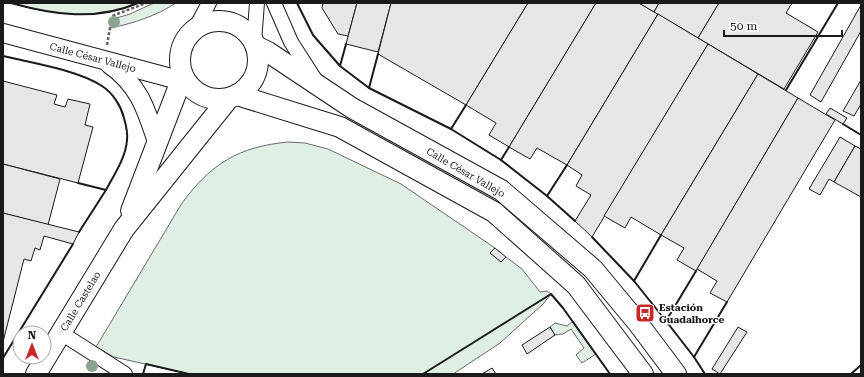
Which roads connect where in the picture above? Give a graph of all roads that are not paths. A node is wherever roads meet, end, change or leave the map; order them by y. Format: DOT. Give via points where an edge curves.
graph roads {
  1 [pos="209,3"];
  2 [pos="257,3"];
  3 [pos="274,3"];
  4 [pos="195,29"];
  5 [pos="3,33"];
  6 [pos="255,44"];
  7 [pos="104,60"];
  8 [pos="184,78"];
  9 [pos="321,88"];
  10 [pos="233,96"];
  11 [pos="157,142"];
  12 [pos="124,228"];
  13 [pos="61,333"];
  14 [pos="36,374"];
  15 [pos="125,374"];
  16 [pos="643,374"];
  17 [pos="676,374"];
  1 -- 4 [label="street"];
  2 -- 6 [label="street"];
  3 -- 9 [label="street" via="291,42"];
  4 -- 6 [label="main road" via="203,23 228,22 241,27"];
  4 -- 8 [label="main road" via="186,38 181,50 180,63"];
  5 -- 7 [label="street, Calle César Vallejo"];
  6 -- 9 [label="main road, Calle César Vallejo"];
  6 -- 10 [label="main road" via="258,68 254,78 247,88"];
  7 -- 8 [label="street, Calle César Vallejo" via="171,78"];
  7 -- 11 [label="street" via="123,73 138,92"];
  8 -- 10 [label="main road" via="196,92 212,98"];
  8 -- 11 [label="main road, Calle Castelao"];
  9 -- 17 [label="main road, Calle César Vallejo" via="352,108 501,190 593,269"];
  10 -- 12 [label="main road, Calle Castelao"];
  10 -- 16 [label="main road, Calle César Vallejo" via="340,127 494,212 576,285"];
  11 -- 12 [label="main road, Calle Castelao"];
  12 -- 13 [label="main road, Calle Castelao"];
  13 -- 14 [label="main road, Calle Castelao"];
  13 -- 15 [label="street"];
}
